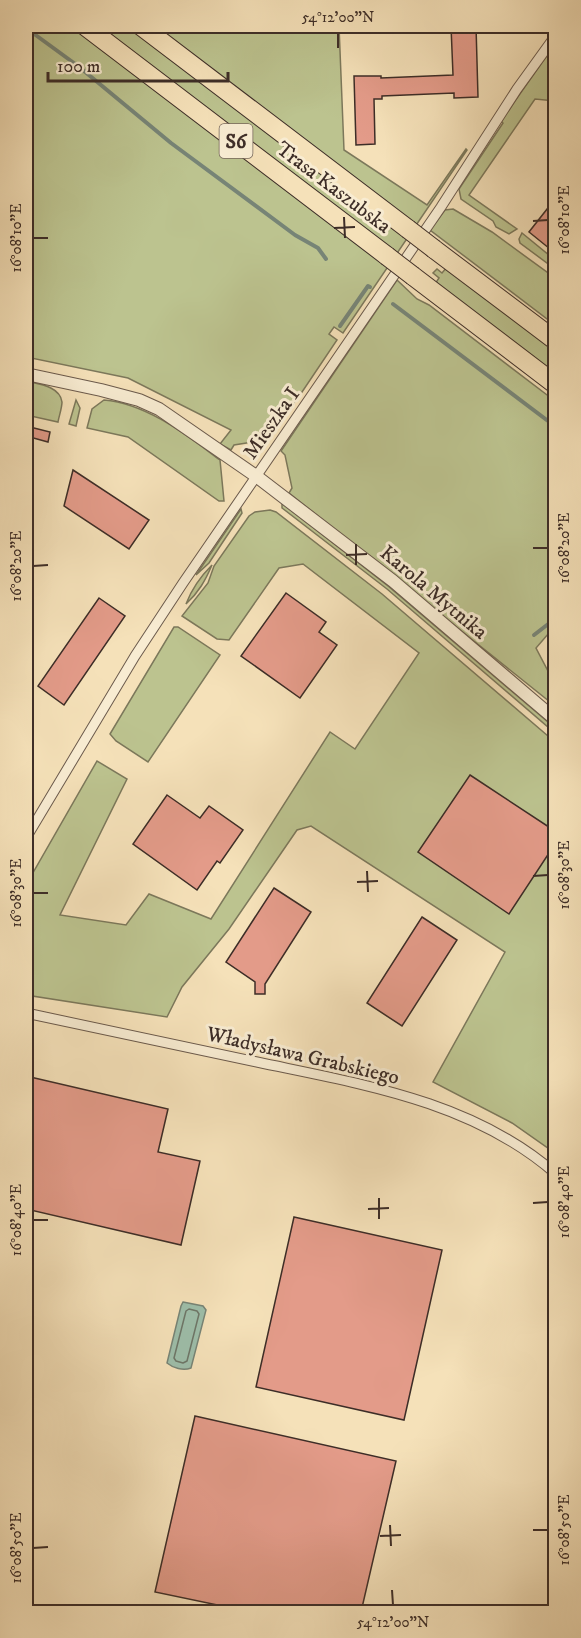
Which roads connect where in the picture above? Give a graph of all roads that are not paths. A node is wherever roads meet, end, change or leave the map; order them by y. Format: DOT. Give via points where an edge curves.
graph roads {
  1 [pos="84,26"];
  2 [pos="141,26"];
  3 [pos="555,35"];
  4 [pos="555,341"];
  5 [pos="26,374"];
  6 [pos="555,385"];
  7 [pos="256,476"];
  8 [pos="555,720"];
  9 [pos="26,838"];
  10 [pos="26,1013"];
  11 [pos="555,1174"];
  1 -- 6 [label="highway, Trasa Kaszubska / S6, bridge"];
  2 -- 4 [label="highway, Trasa Kaszubska / S6, bridge"];
  3 -- 7 [label="street, Mieszka I"];
  5 -- 7 [label="street, Karola Mytnika" via="139,400 159,409"];
  7 -- 8 [label="street, Karola Mytnika" via="393,581"];
  7 -- 9 [label="street, Mieszka I" via="135,656"];
  10 -- 11 [label="street, Władysława Grabskiego" via="408,1097 474,1122 511,1142"];
}
